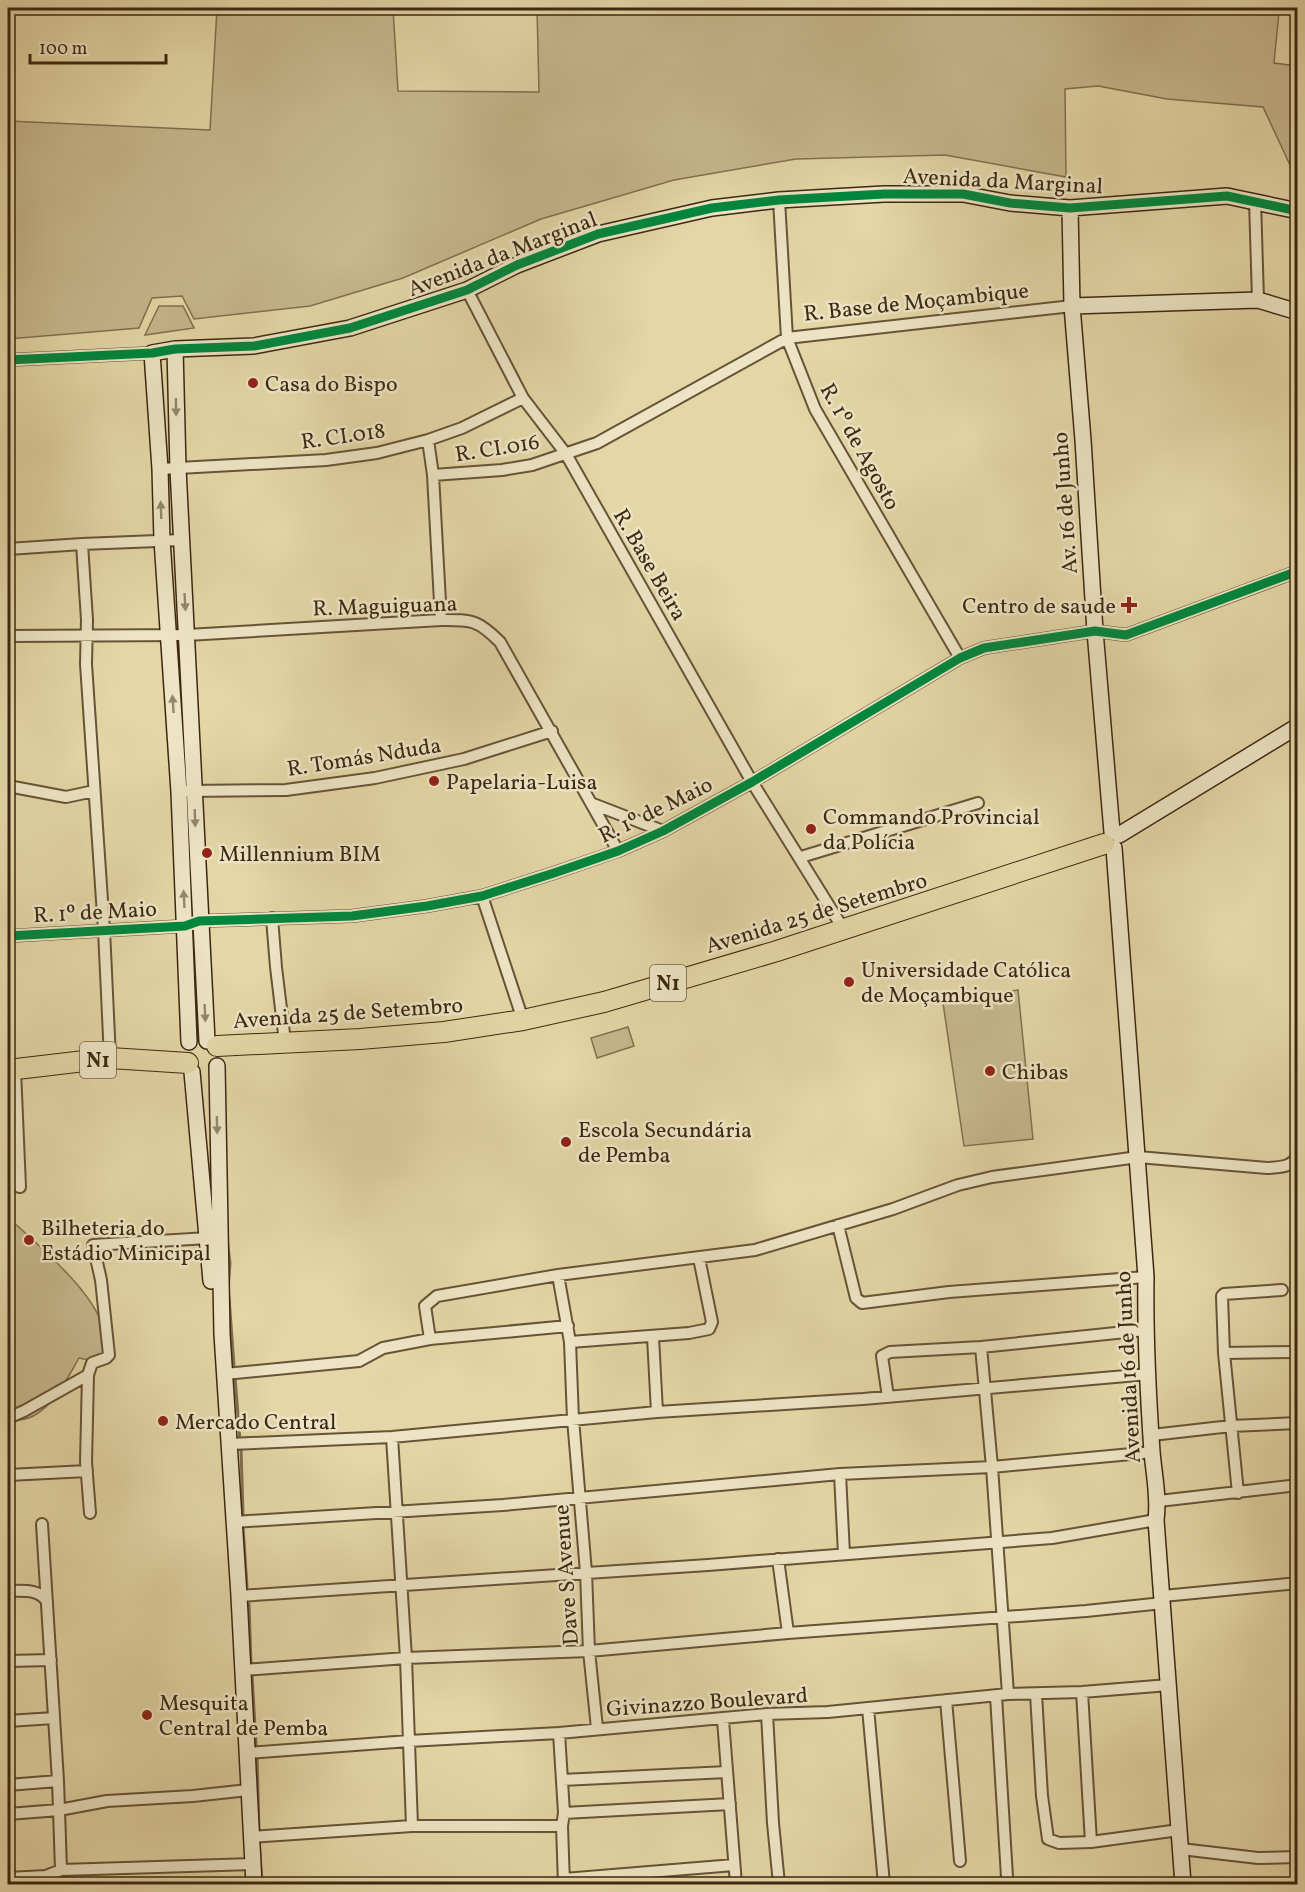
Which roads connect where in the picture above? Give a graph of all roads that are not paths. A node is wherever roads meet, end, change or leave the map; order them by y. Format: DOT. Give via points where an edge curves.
graph roads {
  1 [pos="778,200"];
  2 [pos="1255,201"];
  3 [pos="1070,208"];
  4 [pos="1298,211"];
  5 [pos="467,290"];
  6 [pos="1258,300"];
  7 [pos="1072,306"];
  8 [pos="1298,312"];
  9 [pos="787,338"];
  10 [pos="175,349"];
  11 [pos="152,353"];
  12 [pos="8,360"];
  13 [pos="523,398"];
  14 [pos="428,440"];
  15 [pos="566,454"];
  16 [pos="160,469"];
  17 [pos="178,469"];
  18 [pos="433,475"];
  19 [pos="162,540"];
  20 [pos="182,540"];
  21 [pos="82,544"];
  22 [pos="8,549"];
  23 [pos="1298,571"];
  24 [pos="441,620"];
  25 [pos="1095,631"];
  26 [pos="168,634"];
  27 [pos="187,635"];
  28 [pos="8,636"];
  29 [pos="87,636"];
  30 [pos="960,657"];
  31 [pos="1298,726"];
  32 [pos="552,731"];
  33 [pos="752,782"];
  34 [pos="8,786"];
  35 [pos="94,791"];
  36 [pos="186,791"];
  37 [pos="978,803"];
  38 [pos="593,804"];
  39 [pos="663,831"];
  40 [pos="1112,840"];
  41 [pos="618,851"];
  42 [pos="801,857"];
  43 [pos="482,896"];
  44 [pos="272,918"];
  45 [pos="192,923"];
  46 [pos="104,930"];
  47 [pos="844,930"];
  48 [pos="8,936"];
  49 [pos="523,1020"];
  50 [pos="189,1041"];
  51 [pos="285,1042"];
  52 [pos="212,1043"];
  53 [pos="110,1058"];
  54 [pos="217,1066"];
  55 [pos="190,1067"];
  56 [pos="11,1070"];
  57 [pos="1298,1156"];
  58 [pos="1138,1157"];
  59 [pos="8,1183"];
  60 [pos="212,1198"];
  61 [pos="838,1225"];
  62 [pos="208,1238"];
  63 [pos="699,1258"];
  64 [pos="558,1275"];
  65 [pos="1146,1277"];
  66 [pos="1282,1290"];
  67 [pos="568,1326"];
  68 [pos="1145,1330"];
  69 [pos="222,1334"];
  70 [pos="653,1337"];
  71 [pos="430,1340"];
  72 [pos="570,1342"];
  73 [pos="981,1347"];
  74 [pos="1296,1352"];
  75 [pos="1224,1353"];
  76 [pos="225,1374"];
  77 [pos="1149,1374"];
  78 [pos="88,1375"];
  79 [pos="986,1389"];
  80 [pos="888,1397"];
  81 [pos="657,1412"];
  82 [pos="8,1418"];
  83 [pos="573,1419"];
  84 [pos="1297,1425"];
  85 [pos="1231,1426"];
  86 [pos="1152,1435"];
  87 [pos="392,1437"];
  88 [pos="230,1444"];
  89 [pos="1152,1452"];
  90 [pos="992,1467"];
  91 [pos="87,1471"];
  92 [pos="840,1474"];
  93 [pos="8,1475"];
  94 [pos="1298,1485"];
  95 [pos="1238,1493"];
  96 [pos="579,1499"];
  97 [pos="1159,1501"];
  98 [pos="397,1510"];
  99 [pos="90,1514"];
  100 [pos="1156,1520"];
  101 [pos="234,1522"];
  102 [pos="42,1524"];
  103 [pos="996,1542"];
  104 [pos="844,1554"];
  105 [pos="778,1559"];
  106 [pos="586,1572"];
  107 [pos="1298,1583"];
  108 [pos="401,1585"];
  109 [pos="8,1591"];
  110 [pos="239,1596"];
  111 [pos="1163,1599"];
  112 [pos="47,1602"];
  113 [pos="1002,1617"];
  114 [pos="788,1633"];
  115 [pos="589,1651"];
  116 [pos="406,1658"];
  117 [pos="51,1660"];
  118 [pos="8,1661"];
  119 [pos="243,1670"];
  120 [pos="1169,1685"];
  121 [pos="1082,1692"];
  122 [pos="1008,1694"];
  123 [pos="1036,1694"];
  124 [pos="996,1696"];
  125 [pos="946,1700"];
  126 [pos="868,1708"];
  127 [pos="767,1714"];
  128 [pos="54,1718"];
  129 [pos="723,1720"];
  130 [pos="8,1721"];
  131 [pos="597,1728"];
  132 [pos="559,1733"];
  133 [pos="409,1741"];
  134 [pos="247,1753"];
  135 [pos="727,1772"];
  136 [pos="562,1780"];
  137 [pos="58,1781"];
  138 [pos="8,1785"];
  139 [pos="248,1790"];
  140 [pos="730,1804"];
  141 [pos="59,1810"];
  142 [pos="564,1813"];
  143 [pos="8,1814"];
  144 [pos="412,1826"];
  145 [pos="562,1826"];
  146 [pos="1179,1830"];
  147 [pos="251,1837"];
  148 [pos="1091,1842"];
  149 [pos="1181,1849"];
  150 [pos="1298,1857"];
  151 [pos="960,1861"];
  152 [pos="253,1864"];
  153 [pos="734,1865"];
  154 [pos="61,1870"];
  155 [pos="1007,1877"];
  156 [pos="8,1878"];
  157 [pos="564,1882"];
  158 [pos="254,1884"];
  159 [pos="736,1884"];
  160 [pos="779,1884"];
  161 [pos="884,1884"];
  162 [pos="1183,1884"];
  1 -- 3 [label="street, Avenida da Marginal" via="963,194"];
  1 -- 5 [label="street, Avenida da Marginal" via="712,208 598,234 517,265"];
  1 -- 9 [label="street, R. 1º de Agosto"];
  2 -- 3 [label="street, Avenida da Marginal" via="1227,196"];
  2 -- 4 [label="street, Avenida da Marginal"];
  2 -- 6 [label="street"];
  3 -- 7 [label="street, Av. 16 de Junho"];
  5 -- 10 [label="street, Avenida da Marginal" via="350,328 254,346"];
  5 -- 13 [label="street, R. Base Beira"];
  6 -- 7 [label="street, R. Base de Moçambique"];
  6 -- 8 [label="street, R. Base de Moçambique"];
  7 -- 9 [label="street, R. Base de Moçambique"];
  7 -- 25 [label="street, Av. 16 de Junho"];
  9 -- 15 [label="street, R. Base de Moçambique" via="597,443"];
  9 -- 30 [label="street, R. 1º de Agosto" via="815,409"];
  10 -- 11 [label="street, Avenida da Marginal"];
  10 -- 17 [label="street, one-way"];
  11 -- 12 [label="street, Avenida da Marginal"];
  11 -- 16 [label="street"];
  13 -- 14 [label="street, R. CI.018"];
  13 -- 15 [label="street, R. Base Beira"];
  14 -- 17 [label="street, R. CI.018" via="326,460"];
  14 -- 18 [label="street"];
  15 -- 18 [label="street, R. CI.016" via="502,470"];
  15 -- 33 [label="street, R. Base Beira"];
  16 -- 17 [label="street, R. CI.018"];
  19 -- 16 [label="street, one-way"];
  17 -- 20 [label="street"];
  18 -- 24 [label="street"];
  19 -- 20 [label="street"];
  19 -- 21 [label="street"];
  19 -- 26 [label="street"];
  20 -- 27 [label="street, one-way"];
  21 -- 22 [label="street"];
  21 -- 29 [label="street"];
  23 -- 25 [label="street, R. 1º de Maio" via="1126,635"];
  24 -- 27 [label="street, R. Maguiguana"];
  24 -- 32 [label="street, R. Maguiguana" via="467,620 485,626 500,642"];
  25 -- 30 [label="street, R. 1º de Maio" via="984,648"];
  25 -- 40 [label="street, Av. 16 de Junho"];
  26 -- 27 [label="street, R. Maguiguana"];
  26 -- 29 [label="street, R. Maguiguana"];
  36 -- 26 [label="street, one-way"];
  27 -- 36 [label="street"];
  28 -- 29 [label="street, R. Maguiguana"];
  29 -- 35 [label="street"];
  30 -- 33 [label="street, R. 1º de Maio"];
  31 -- 40 [label="street, Avenida 25 de Setembro / N1"];
  32 -- 36 [label="street, R. Tomás Nduda" via="464,759 375,778 286,790"];
  32 -- 38 [label="street, R. Maguiguana"];
  33 -- 39 [label="street, R. 1º de Maio"];
  33 -- 42 [label="street, R. Base Beira"];
  34 -- 35 [label="street" via="66,797"];
  35 -- 46 [label="street"];
  36 -- 45 [label="street"];
  37 -- 42 [label="street"];
  38 -- 39 [label="street"];
  38 -- 41 [label="street, R. Maguiguana"];
  39 -- 41 [label="street, R. 1º de Maio"];
  40 -- 47 [label="highway, Avenida 25 de Setembro / N1"];
  40 -- 58 [label="street, Avenida 16 de Junho"];
  41 -- 43 [label="street, R. 1º de Maio"];
  42 -- 47 [label="street, R. Base Beira"];
  43 -- 44 [label="street, R. 1º de Maio" via="352,916"];
  43 -- 49 [label="street"];
  44 -- 45 [label="street, R. 1º de Maio"];
  44 -- 51 [label="street"];
  45 -- 46 [label="street, R. 1º de Maio"];
  45 -- 50 [label="street"];
  45 -- 52 [label="street, one-way"];
  46 -- 48 [label="street, R. 1º de Maio"];
  46 -- 53 [label="street"];
  47 -- 49 [label="highway, Avenida 25 de Setembro / N1" via="604,1002"];
  49 -- 51 [label="highway, Avenida 25 de Setembro / N1" via="444,1032"];
  50 -- 52 [label="street" via="196,1047"];
  50 -- 55 [label="street"];
  51 -- 52 [label="highway, Avenida 25 de Setembro / N1"];
  52 -- 54 [label="street"];
  53 -- 55 [label="highway, N1"];
  53 -- 56 [label="highway, N1"];
  54 -- 55 [label="street" via="206,1076 196,1075"];
  54 -- 60 [label="street, one-way"];
  55 -- 60 [label="street"];
  56 -- 59 [label="street" via="20,1187"];
  57 -- 58 [label="street" via="1289,1165 1267,1168"];
  58 -- 61 [label="street" via="992,1177"];
  58 -- 65 [label="street, Avenida 16 de Junho"];
  60 -- 62 [label="street"];
  60 -- 69 [label="street"];
  61 -- 63 [label="street" via="754,1250"];
  61 -- 65 [label="street" via="856,1298 862,1303 949,1292"];
  62 -- 69 [label="street" via="214,1313"];
  62 -- 78 [label="street" via="93,1245 109,1354 92,1363"];
  63 -- 64 [label="street"];
  63 -- 70 [label="street" via="711,1328"];
  64 -- 67 [label="street, Dave S Avenue"];
  64 -- 71 [label="street" via="437,1296 425,1306"];
  65 -- 68 [label="street, Avenida 16 de Junho"];
  66 -- 75 [label="street" via="1224,1294"];
  67 -- 71 [label="street"];
  67 -- 72 [label="street, Dave S Avenue"];
  68 -- 73 [label="street"];
  68 -- 77 [label="street, Avenida 16 de Junho"];
  69 -- 76 [label="street"];
  70 -- 72 [label="street"];
  70 -- 81 [label="street"];
  71 -- 76 [label="street" via="383,1348 359,1361"];
  72 -- 83 [label="street, Dave S Avenue"];
  73 -- 79 [label="street"];
  73 -- 80 [label="street" via="885,1354 882,1356"];
  74 -- 75 [label="street"];
  75 -- 85 [label="street"];
  76 -- 88 [label="street"];
  77 -- 79 [label="street"];
  77 -- 86 [label="street, Avenida 16 de Junho"];
  78 -- 82 [label="street"];
  78 -- 91 [label="street"];
  79 -- 80 [label="street"];
  79 -- 90 [label="street"];
  80 -- 81 [label="street"];
  81 -- 83 [label="street"];
  83 -- 87 [label="street"];
  83 -- 96 [label="street, Dave S Avenue"];
  84 -- 85 [label="street"];
  85 -- 86 [label="street"];
  85 -- 95 [label="street"];
  86 -- 89 [label="street, Avenida 16 de Junho"];
  87 -- 88 [label="street"];
  87 -- 98 [label="street"];
  88 -- 101 [label="street"];
  89 -- 90 [label="street"];
  89 -- 97 [label="street, Avenida 16 de Junho"];
  90 -- 92 [label="street"];
  90 -- 103 [label="street"];
  91 -- 93 [label="street"];
  91 -- 99 [label="street"];
  92 -- 96 [label="street"];
  92 -- 104 [label="street"];
  94 -- 95 [label="street"];
  95 -- 97 [label="street"];
  96 -- 98 [label="street"];
  96 -- 106 [label="street, Dave S Avenue"];
  97 -- 100 [label="street, Avenida 16 de Junho"];
  98 -- 101 [label="street"];
  98 -- 108 [label="street"];
  100 -- 103 [label="street" via="1052,1538"];
  100 -- 111 [label="street, Avenida 16 de Junho"];
  101 -- 110 [label="street"];
  102 -- 112 [label="street"];
  103 -- 104 [label="street"];
  103 -- 113 [label="street"];
  104 -- 105 [label="street"];
  105 -- 106 [label="street"];
  105 -- 114 [label="street"];
  106 -- 108 [label="street"];
  106 -- 115 [label="street, Dave S Avenue"];
  107 -- 111 [label="street"];
  108 -- 110 [label="street"];
  108 -- 116 [label="street"];
  109 -- 112 [label="street" via="37,1593"];
  110 -- 119 [label="street"];
  111 -- 113 [label="street"];
  111 -- 120 [label="street, Avenida 16 de Junho"];
  112 -- 117 [label="street"];
  113 -- 114 [label="street"];
  113 -- 122 [label="street"];
  114 -- 115 [label="street"];
  115 -- 116 [label="street"];
  115 -- 131 [label="street, Dave S Avenue"];
  116 -- 119 [label="street"];
  116 -- 133 [label="street"];
  117 -- 118 [label="street"];
  117 -- 128 [label="street"];
  119 -- 134 [label="street"];
  120 -- 121 [label="street, Givinazzo Boulevard"];
  120 -- 146 [label="street, Avenida 16 de Junho"];
  121 -- 123 [label="street, Givinazzo Boulevard"];
  121 -- 148 [label="street"];
  122 -- 123 [label="street, Givinazzo Boulevard"];
  122 -- 124 [label="street, Givinazzo Boulevard"];
  123 -- 148 [label="street" via="1048,1839 1059,1844"];
  124 -- 125 [label="street, Givinazzo Boulevard"];
  124 -- 155 [label="street"];
  125 -- 126 [label="street, Givinazzo Boulevard"];
  125 -- 151 [label="street"];
  126 -- 127 [label="street, Givinazzo Boulevard"];
  126 -- 161 [label="street"];
  127 -- 129 [label="street, Givinazzo Boulevard"];
  127 -- 160 [label="street"];
  128 -- 130 [label="street"];
  128 -- 137 [label="street"];
  129 -- 131 [label="street, Givinazzo Boulevard"];
  129 -- 135 [label="street"];
  131 -- 132 [label="street, Givinazzo Boulevard"];
  132 -- 133 [label="street, Givinazzo Boulevard"];
  132 -- 136 [label="street"];
  133 -- 134 [label="street, Givinazzo Boulevard"];
  133 -- 144 [label="street"];
  134 -- 139 [label="street"];
  135 -- 136 [label="street"];
  135 -- 140 [label="street"];
  136 -- 142 [label="street"];
  137 -- 138 [label="street"];
  137 -- 141 [label="street"];
  139 -- 141 [label="street" via="107,1801"];
  139 -- 147 [label="street"];
  140 -- 142 [label="street"];
  140 -- 153 [label="street"];
  141 -- 143 [label="street"];
  141 -- 154 [label="street"];
  142 -- 145 [label="street"];
  144 -- 145 [label="street"];
  144 -- 147 [label="street"];
  145 -- 157 [label="street"];
  146 -- 148 [label="street"];
  146 -- 149 [label="street, Avenida 16 de Junho"];
  147 -- 152 [label="street"];
  149 -- 150 [label="street" via="1258,1858"];
  149 -- 162 [label="street, Avenida 16 de Junho"];
  152 -- 154 [label="street"];
  152 -- 158 [label="street"];
  153 -- 157 [label="street"];
  153 -- 159 [label="street"];
  154 -- 156 [label="street" via="46,1876"];
}
